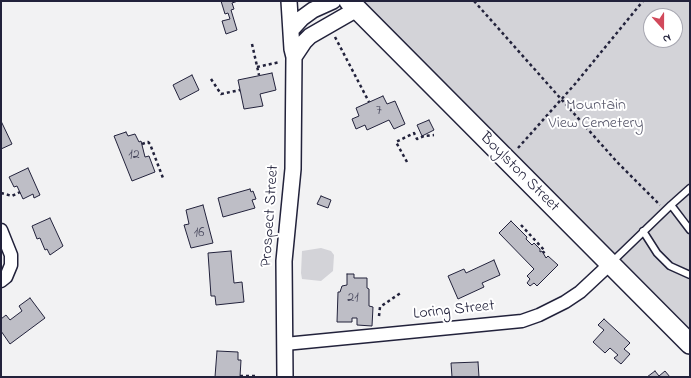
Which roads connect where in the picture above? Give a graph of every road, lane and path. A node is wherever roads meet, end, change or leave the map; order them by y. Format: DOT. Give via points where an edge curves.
graph roads {
  1 [pos="289,1"];
  2 [pos="333,1"];
  3 [pos="474,1"];
  4 [pos="643,1"];
  5 [pos="353,5"];
  6 [pos="291,30"];
  7 [pos="334,35"];
  8 [pos="252,44"];
  9 [pos="289,59"];
  10 [pos="257,66"];
  11 [pos="259,75"];
  12 [pos="211,79"];
  13 [pos="240,90"];
  14 [pos="561,99"];
  15 [pos="369,102"];
  16 [pos="434,135"];
  17 [pos="142,144"];
  18 [pos="516,149"];
  19 [pos="407,162"];
  20 [pos="163,178"];
  21 [pos="690,188"];
  22 [pos="20,192"];
  23 [pos="1,193"];
  24 [pos="671,205"];
  25 [pos="665,211"];
  26 [pos="521,225"];
  27 [pos="1,230"];
  28 [pos="690,230"];
  29 [pos="643,231"];
  30 [pos="543,252"];
  31 [pos="610,264"];
  32 [pos="690,275"];
  33 [pos="1,281"];
  34 [pos="402,292"];
  35 [pos="379,316"];
  36 [pos="285,344"];
  37 [pos="690,344"];
  38 [pos="240,376"];
  39 [pos="255,376"];
  40 [pos="285,377"];
  1 -- 6 [label="street, Prospect Street"];
  2 -- 6 [label="street" via="313,10"];
  3 -- 14 [label="path"];
  4 -- 14 [label="path"];
  5 -- 9 [label="street" via="310,36"];
  5 -- 31 [label="main road, Boylston Street"];
  6 -- 9 [label="street, Prospect Street" via="292,49"];
  7 -- 15 [label="path"];
  8 -- 10 [label="path"];
  9 -- 10 [label="path"];
  9 -- 36 [label="street, Prospect Street" via="293,169 284,261"];
  10 -- 11 [label="path"];
  12 -- 13 [label="path" via="221,94"];
  14 -- 18 [label="path"];
  14 -- 25 [label="path"];
  16 -- 19 [label="path" via="417,140 414,133 396,142"];
  17 -- 20 [label="path" via="150,144"];
  21 -- 24 [label="lane"];
  22 -- 23 [label="path" via="12,196"];
  24 -- 25 [label="lane"];
  24 -- 28 [label="lane"];
  25 -- 29 [label="lane"];
  26 -- 30 [label="path" via="545,251"];
  27 -- 33 [label="street" via="11,255 11,265 6,277"];
  29 -- 31 [label="lane"];
  29 -- 32 [label="lane" via="657,253 670,266"];
  31 -- 36 [label="street, Loring Street" via="580,292 565,302 522,321"];
  31 -- 37 [label="main road, Boylston Street"];
  34 -- 35 [label="path" via="380,307"];
  36 -- 40 [label="street, Prospect Street"];
  38 -- 39 [label="path"];
}
